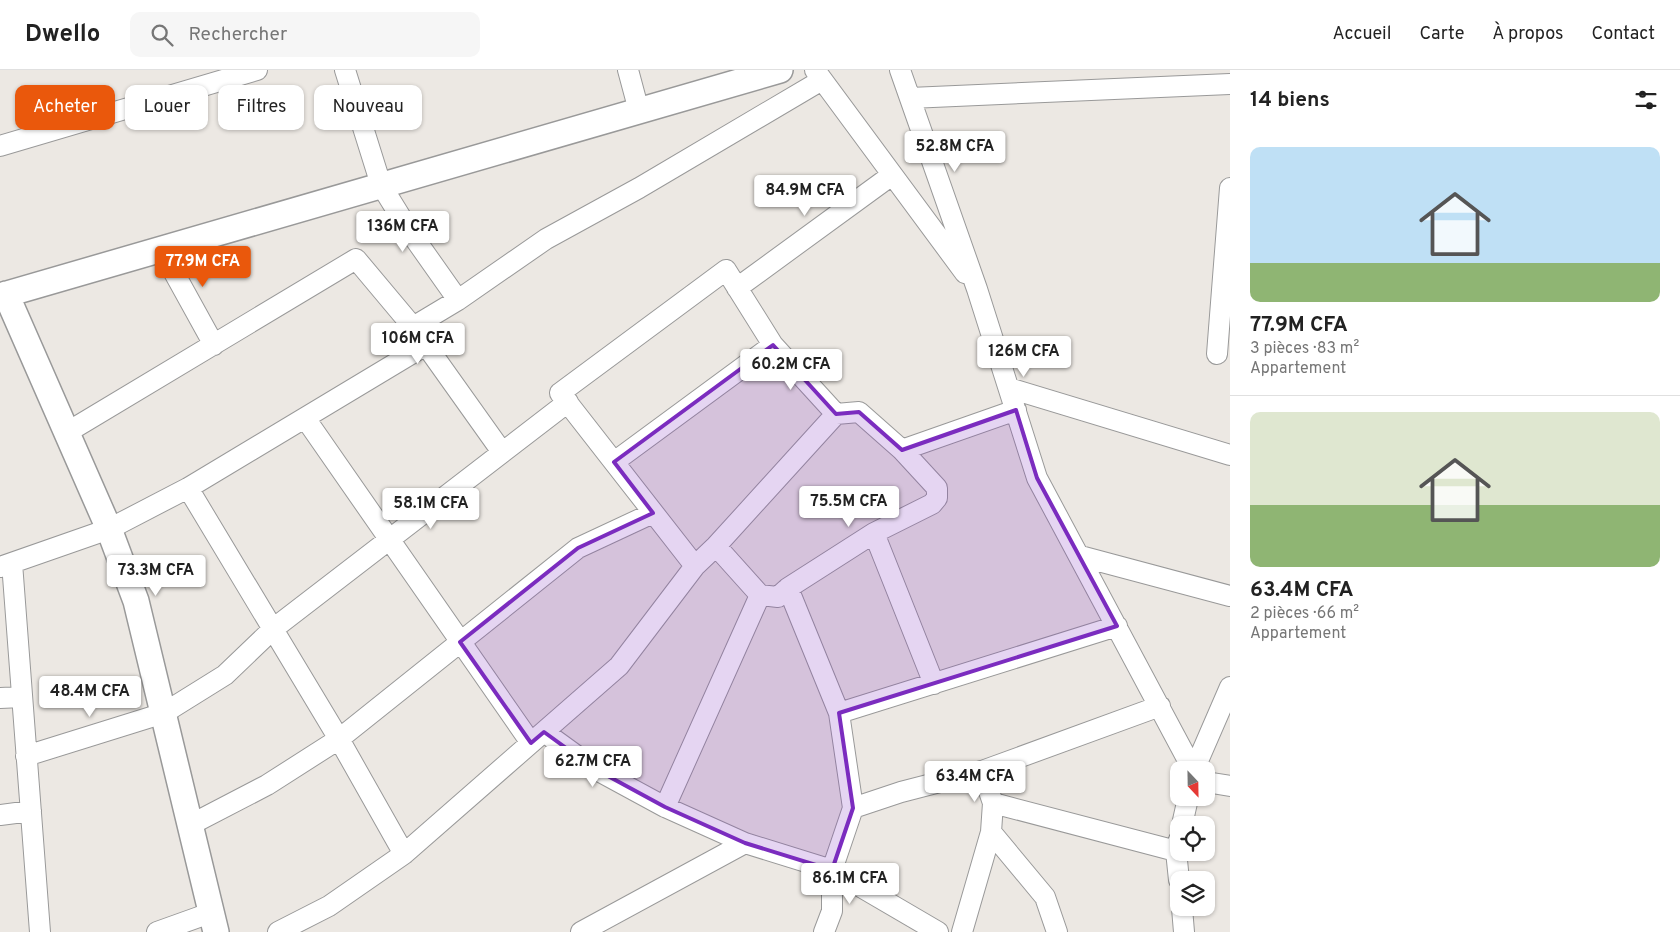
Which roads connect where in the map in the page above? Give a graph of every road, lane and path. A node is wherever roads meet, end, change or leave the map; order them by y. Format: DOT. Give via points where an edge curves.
graph roads {
  1 [pos="257,70"];
  2 [pos="345,70"];
  3 [pos="628,70"];
  4 [pos="780,70"];
  5 [pos="900,70"];
  6 [pos="818,75"];
  7 [pos="1230,84"];
  8 [pos="910,98"];
  9 [pos="639,111"];
  10 [pos="0,146"];
  11 [pos="892,175"];
  12 [pos="381,185"];
  13 [pos="1230,188"];
  14 [pos="161,249"];
  15 [pos="738,288"];
  16 [pos="977,289"];
  17 [pos="3,295"];
  18 [pos="458,300"];
  19 [pos="413,327"];
  20 [pos="214,344"];
  21 [pos="426,345"];
  22 [pos="773,345"];
  23 [pos="1217,354"];
  24 [pos="1009,388"];
  25 [pos="568,402"];
  26 [pos="1016,410"];
  27 [pos="836,414"];
  28 [pos="305,418"];
  29 [pos="66,433"];
  30 [pos="902,450"];
  31 [pos="502,452"];
  32 [pos="1230,455"];
  33 [pos="614,462"];
  34 [pos="188,488"];
  35 [pos="654,513"];
  36 [pos="109,529"];
  37 [pos="874,533"];
  38 [pos="389,540"];
  39 [pos="716,546"];
  40 [pos="1080,556"];
  41 [pos="6,565"];
  42 [pos="695,566"];
  43 [pos="788,588"];
  44 [pos="760,595"];
  45 [pos="1230,596"];
  46 [pos="1117,626"];
  47 [pos="273,628"];
  48 [pos="460,642"];
  49 [pos="934,684"];
  50 [pos="1230,687"];
  51 [pos="22,697"];
  52 [pos="0,698"];
  53 [pos="1160,706"];
  54 [pos="164,713"];
  55 [pos="839,713"];
  56 [pos="537,738"];
  57 [pos="338,739"];
  58 [pos="26,756"];
  59 [pos="1189,761"];
  60 [pos="1198,761"];
  61 [pos="982,771"];
  62 [pos="1215,784"];
  63 [pos="1230,786"];
  64 [pos="993,803"];
  65 [pos="665,807"];
  66 [pos="853,808"];
  67 [pos="31,811"];
  68 [pos="0,815"];
  69 [pos="190,825"];
  70 [pos="991,832"];
  71 [pos="745,843"];
  72 [pos="1170,843"];
  73 [pos="404,854"];
  74 [pos="832,870"];
  75 [pos="1183,916"];
  76 [pos="213,922"];
  77 [pos="40,932"];
  78 [pos="157,932"];
  79 [pos="278,932"];
  80 [pos="581,932"];
  81 [pos="824,932"];
  82 [pos="938,932"];
  83 [pos="962,932"];
  84 [pos="1057,932"];
  85 [pos="1184,932"];
  1 -- 10 [label="street"];
  2 -- 12 [label="street"];
  3 -- 9 [label="street"];
  4 -- 9 [label="street"];
  5 -- 8 [label="street"];
  6 -- 11 [label="street"];
  6 -- 18 [label="street" via="639,188 546,238"];
  7 -- 8 [label="street"];
  8 -- 16 [label="street"];
  9 -- 12 [label="street"];
  11 -- 15 [label="street"];
  11 -- 16 [label="street"];
  12 -- 14 [label="street"];
  12 -- 18 [label="street"];
  13 -- 23 [label="street"];
  14 -- 17 [label="street"];
  14 -- 20 [label="street"];
  15 -- 22 [label="street"];
  15 -- 25 [label="street" via="726,270 560,392"];
  16 -- 24 [label="street"];
  17 -- 29 [label="street"];
  18 -- 19 [label="street"];
  19 -- 20 [label="street" via="356,259"];
  19 -- 21 [label="street"];
  20 -- 29 [label="street"];
  21 -- 28 [label="street"];
  21 -- 31 [label="street"];
  22 -- 27 [label="street"];
  22 -- 33 [label="street"];
  24 -- 26 [label="street"];
  24 -- 32 [label="street"];
  25 -- 31 [label="street"];
  25 -- 33 [label="street"];
  26 -- 30 [label="street"];
  26 -- 40 [label="street" via="1037,478"];
  27 -- 30 [label="street" via="859,412"];
  27 -- 39 [label="street"];
  28 -- 34 [label="street"];
  28 -- 38 [label="street"];
  29 -- 36 [label="street"];
  30 -- 37 [label="street" via="937,488 937,498 932,504"];
  31 -- 38 [label="street"];
  33 -- 35 [label="street"];
  34 -- 36 [label="street"];
  34 -- 47 [label="street"];
  35 -- 42 [label="street"];
  35 -- 48 [label="street" via="578,548"];
  36 -- 41 [label="street"];
  36 -- 54 [label="street" via="136,601"];
  37 -- 43 [label="street"];
  37 -- 49 [label="street"];
  38 -- 47 [label="street"];
  38 -- 48 [label="street"];
  39 -- 42 [label="street"];
  39 -- 44 [label="street"];
  40 -- 45 [label="street"];
  40 -- 46 [label="street"];
  41 -- 51 [label="street"];
  42 -- 56 [label="street" via="620,666"];
  43 -- 44 [label="street" via="778,597"];
  43 -- 55 [label="street"];
  44 -- 65 [label="street"];
  46 -- 49 [label="street"];
  46 -- 53 [label="street"];
  47 -- 54 [label="street" via="225,675"];
  47 -- 57 [label="street"];
  48 -- 56 [label="street"];
  48 -- 57 [label="street"];
  49 -- 55 [label="street"];
  50 -- 60 [label="street"];
  51 -- 52 [label="street"];
  51 -- 58 [label="street"];
  53 -- 59 [label="street"];
  53 -- 61 [label="street"];
  54 -- 58 [label="street"];
  54 -- 69 [label="street"];
  55 -- 66 [label="street"];
  56 -- 65 [label="street"];
  56 -- 73 [label="street"];
  57 -- 69 [label="street" via="267,785"];
  57 -- 73 [label="street"];
  58 -- 67 [label="street"];
  61 -- 64 [label="street"];
  61 -- 66 [label="street"];
  62 -- 63 [label="street"];
  64 -- 70 [label="street"];
  64 -- 72 [label="street"];
  65 -- 71 [label="street"];
  66 -- 74 [label="street"];
  67 -- 68 [label="street"];
  67 -- 77 [label="street"];
  69 -- 76 [label="street"];
  70 -- 83 [label="street"];
  70 -- 84 [label="street" via="1045,897"];
  71 -- 74 [label="street"];
  71 -- 80 [label="street"];
  73 -- 79 [label="street" via="329,906"];
  74 -- 81 [label="street" via="832,912"];
  74 -- 82 [label="street"];
  75 -- 85 [label="street"];
  76 -- 78 [label="street"];
}
